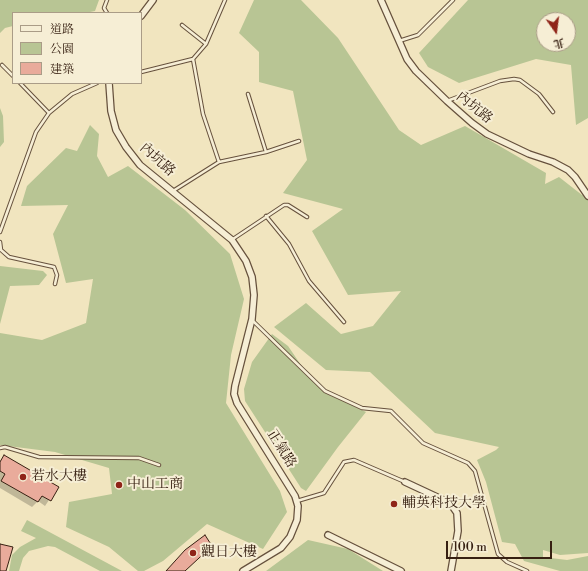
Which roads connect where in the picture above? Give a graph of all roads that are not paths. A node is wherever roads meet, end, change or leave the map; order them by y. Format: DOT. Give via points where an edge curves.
graph roads {
  1 [pos="107,0"];
  2 [pos="153,0"];
  3 [pos="225,0"];
  4 [pos="381,0"];
  5 [pos="454,0"];
  6 [pos="106,12"];
  7 [pos="142,15"];
  8 [pos="182,25"];
  9 [pos="398,41"];
  10 [pos="206,44"];
  11 [pos="193,59"];
  12 [pos="2,65"];
  13 [pos="142,72"];
  14 [pos="12,75"];
  15 [pos="21,84"];
  16 [pos="95,84"];
  17 [pos="109,84"];
  18 [pos="248,94"];
  19 [pos="447,101"];
  20 [pos="49,112"];
  21 [pos="553,112"];
  22 [pos="299,141"];
  23 [pos="266,152"];
  24 [pos="219,162"];
  25 [pos="173,190"];
  26 [pos="588,196"];
  27 [pos="266,216"];
  28 [pos="307,217"];
  29 [pos="0,232"];
  30 [pos="232,240"];
  31 [pos="0,242"];
  32 [pos="55,284"];
  33 [pos="252,319"];
  34 [pos="344,322"];
  35 [pos="0,448"];
  36 [pos="159,465"];
  37 [pos="405,482"];
  38 [pos="297,501"];
  39 [pos="328,535"];
  40 [pos="243,571"];
  41 [pos="401,571"];
  42 [pos="451,571"];
  43 [pos="527,571"];
  1 -- 6 [label="lane" via="104,8"];
  2 -- 7 [label="street"];
  3 -- 10 [label="lane"];
  4 -- 9 [label="street, 內坑路"];
  5 -- 9 [label="lane" via="418,35"];
  8 -- 10 [label="lane"];
  9 -- 19 [label="street, 內坑路" via="416,71"];
  10 -- 11 [label="lane"];
  11 -- 13 [label="lane"];
  11 -- 24 [label="lane" via="203,114"];
  12 -- 14 [label="lane"];
  15 -- 20 [label="lane"];
  16 -- 20 [label="lane" via="72,94"];
  17 -- 25 [label="street, 內坑路" via="111,111 116,130 126,147 140,165"];
  18 -- 23 [label="lane"];
  19 -- 21 [label="lane" via="500,81 514,79 520,80 539,94"];
  19 -- 26 [label="street, 內坑路" via="487,134 568,170"];
  20 -- 29 [label="lane" via="36,132"];
  22 -- 23 [label="lane"];
  23 -- 24 [label="lane"];
  24 -- 25 [label="lane"];
  25 -- 30 [label="street, 內坑路"];
  27 -- 28 [label="lane" via="284,205"];
  27 -- 30 [label="lane"];
  27 -- 34 [label="lane" via="289,244 310,281"];
  30 -- 33 [label="street, 內坑路" via="246,261 252,277"];
  31 -- 32 [label="lane" via="1,250 9,257 54,267 57,275"];
  33 -- 38 [label="street, 正氣路" via="234,394"];
  33 -- 43 [label="lane" via="325,391 362,408 391,411 423,443 468,463 475,471 498,554 507,562"];
  35 -- 36 [label="lane" via="6,447 39,457 139,458"];
  37 -- 38 [label="lane" via="354,460 344,462 324,493"];
  37 -- 42 [label="street" via="450,503 457,513 458,531"];
  38 -- 40 [label="street" via="297,520 290,537 281,548"];
  39 -- 41 [label="street"];
}
